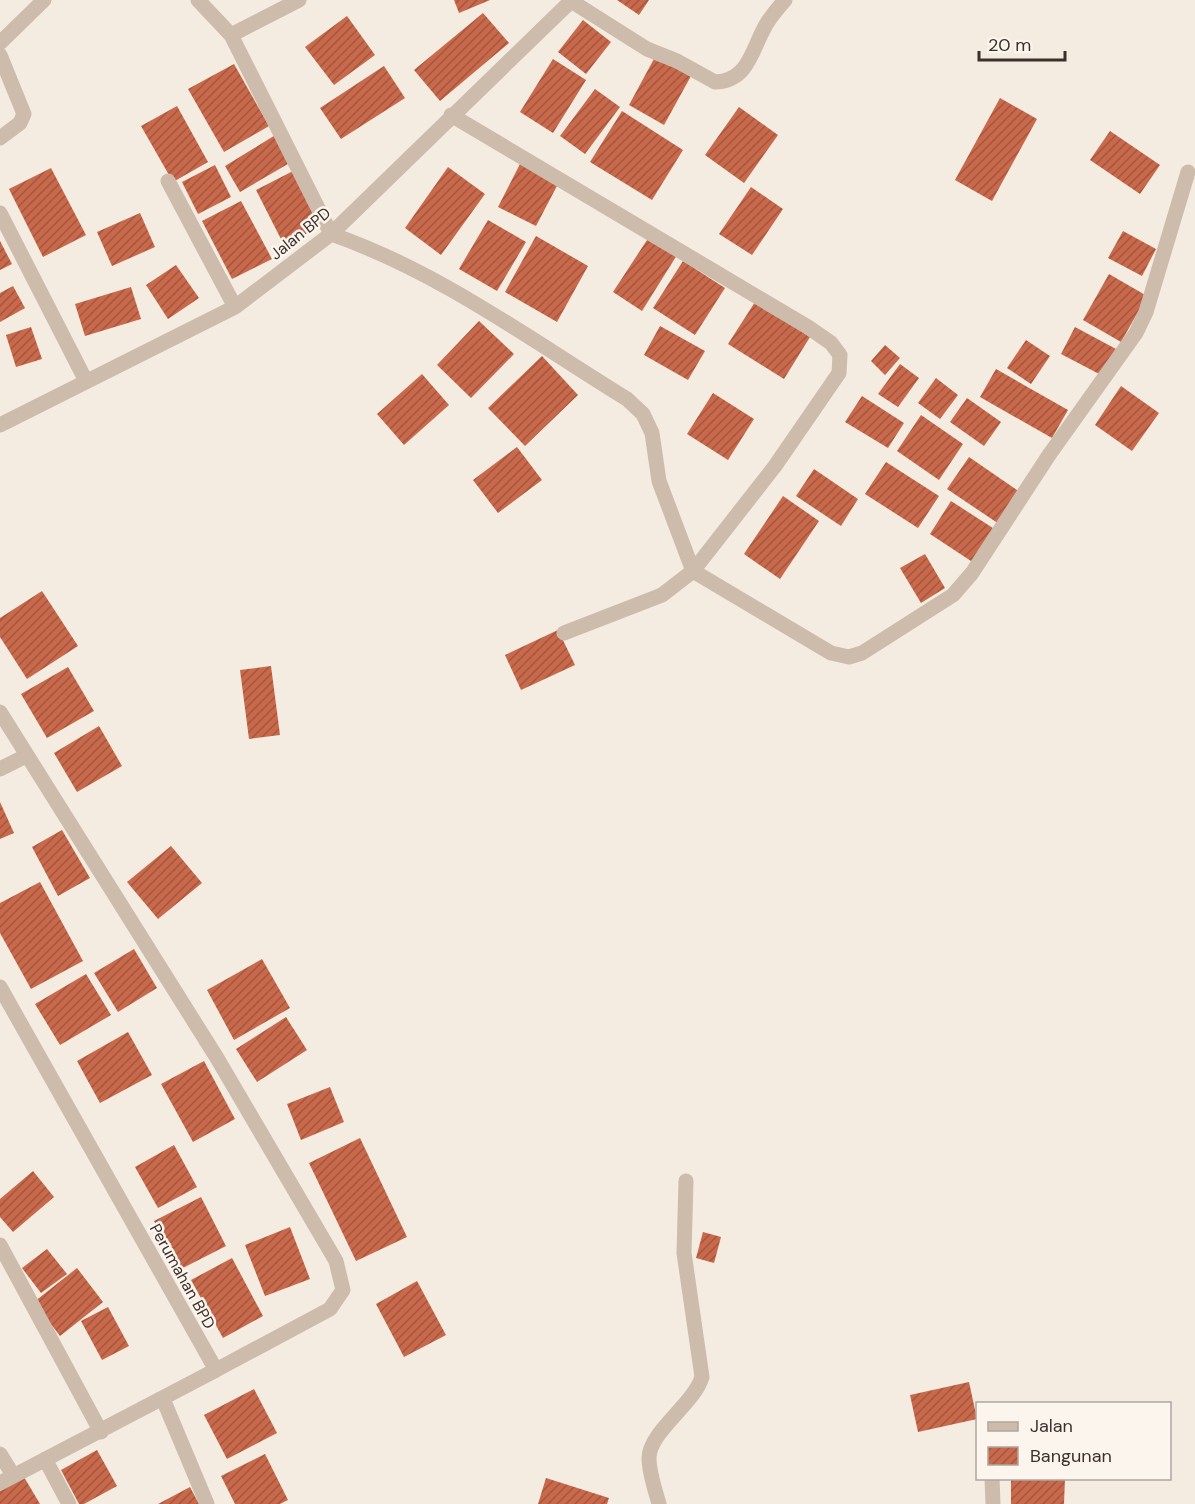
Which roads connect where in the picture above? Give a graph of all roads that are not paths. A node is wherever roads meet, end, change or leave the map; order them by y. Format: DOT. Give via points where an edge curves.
graph roads {
  1 [pos="44,0"];
  2 [pos="198,0"];
  3 [pos="299,0"];
  4 [pos="572,0"];
  5 [pos="785,0"];
  6 [pos="231,35"];
  7 [pos="0,43"];
  8 [pos="0,55"];
  9 [pos="452,115"];
  10 [pos="0,138"];
  11 [pos="1188,172"];
  12 [pos="168,181"];
  13 [pos="0,213"];
  14 [pos="331,234"];
  15 [pos="235,307"];
  16 [pos="86,381"];
  17 [pos="0,425"];
  18 [pos="693,571"];
  19 [pos="564,633"];
  20 [pos="0,712"];
  21 [pos="26,756"];
  22 [pos="0,769"];
  23 [pos="0,987"];
  24 [pos="686,1181"];
  25 [pos="0,1245"];
  26 [pos="216,1370"];
  27 [pos="163,1399"];
  28 [pos="101,1432"];
  29 [pos="0,1454"];
  30 [pos="45,1459"];
  31 [pos="6,1479"];
  32 [pos="992,1480"];
  33 [pos="69,1504"];
  34 [pos="207,1504"];
  35 [pos="659,1504"];
  36 [pos="993,1504"];
  1 -- 7 [label="street"];
  2 -- 6 [label="street"];
  3 -- 6 [label="street"];
  4 -- 5 [label="street" via="647,49 715,82 735,77 746,68 767,22"];
  4 -- 9 [label="street, Jalan BPD"];
  6 -- 14 [label="street"];
  8 -- 10 [label="street" via="24,114 20,123"];
  9 -- 14 [label="street, Jalan BPD"];
  9 -- 18 [label="street" via="808,327 831,343 840,356 839,373 775,466"];
  11 -- 18 [label="street" via="1146,312 1136,333 953,595 862,653 849,657 831,653"];
  12 -- 15 [label="street"];
  13 -- 16 [label="street"];
  14 -- 15 [label="street, Jalan BPD"];
  14 -- 18 [label="street" via="377,250 427,275 627,399 643,414 652,434 659,481"];
  15 -- 16 [label="street, Jalan BPD"];
  16 -- 17 [label="street, Jalan BPD"];
  18 -- 19 [label="street" via="662,595"];
  20 -- 21 [label="street"];
  21 -- 22 [label="street"];
  21 -- 26 [label="street" via="217,1058 336,1261 343,1290 330,1309"];
  23 -- 26 [label="street, Perumahan BPD"];
  24 -- 35 [label="street" via="684,1253 702,1377 698,1389 654,1442 648,1456"];
  25 -- 28 [label="street"];
  26 -- 27 [label="street"];
  27 -- 28 [label="street"];
  27 -- 34 [label="street"];
  28 -- 30 [label="street"];
  29 -- 31 [label="street"];
  30 -- 31 [label="street"];
  30 -- 33 [label="street"];
  32 -- 36 [label="street"];
}
